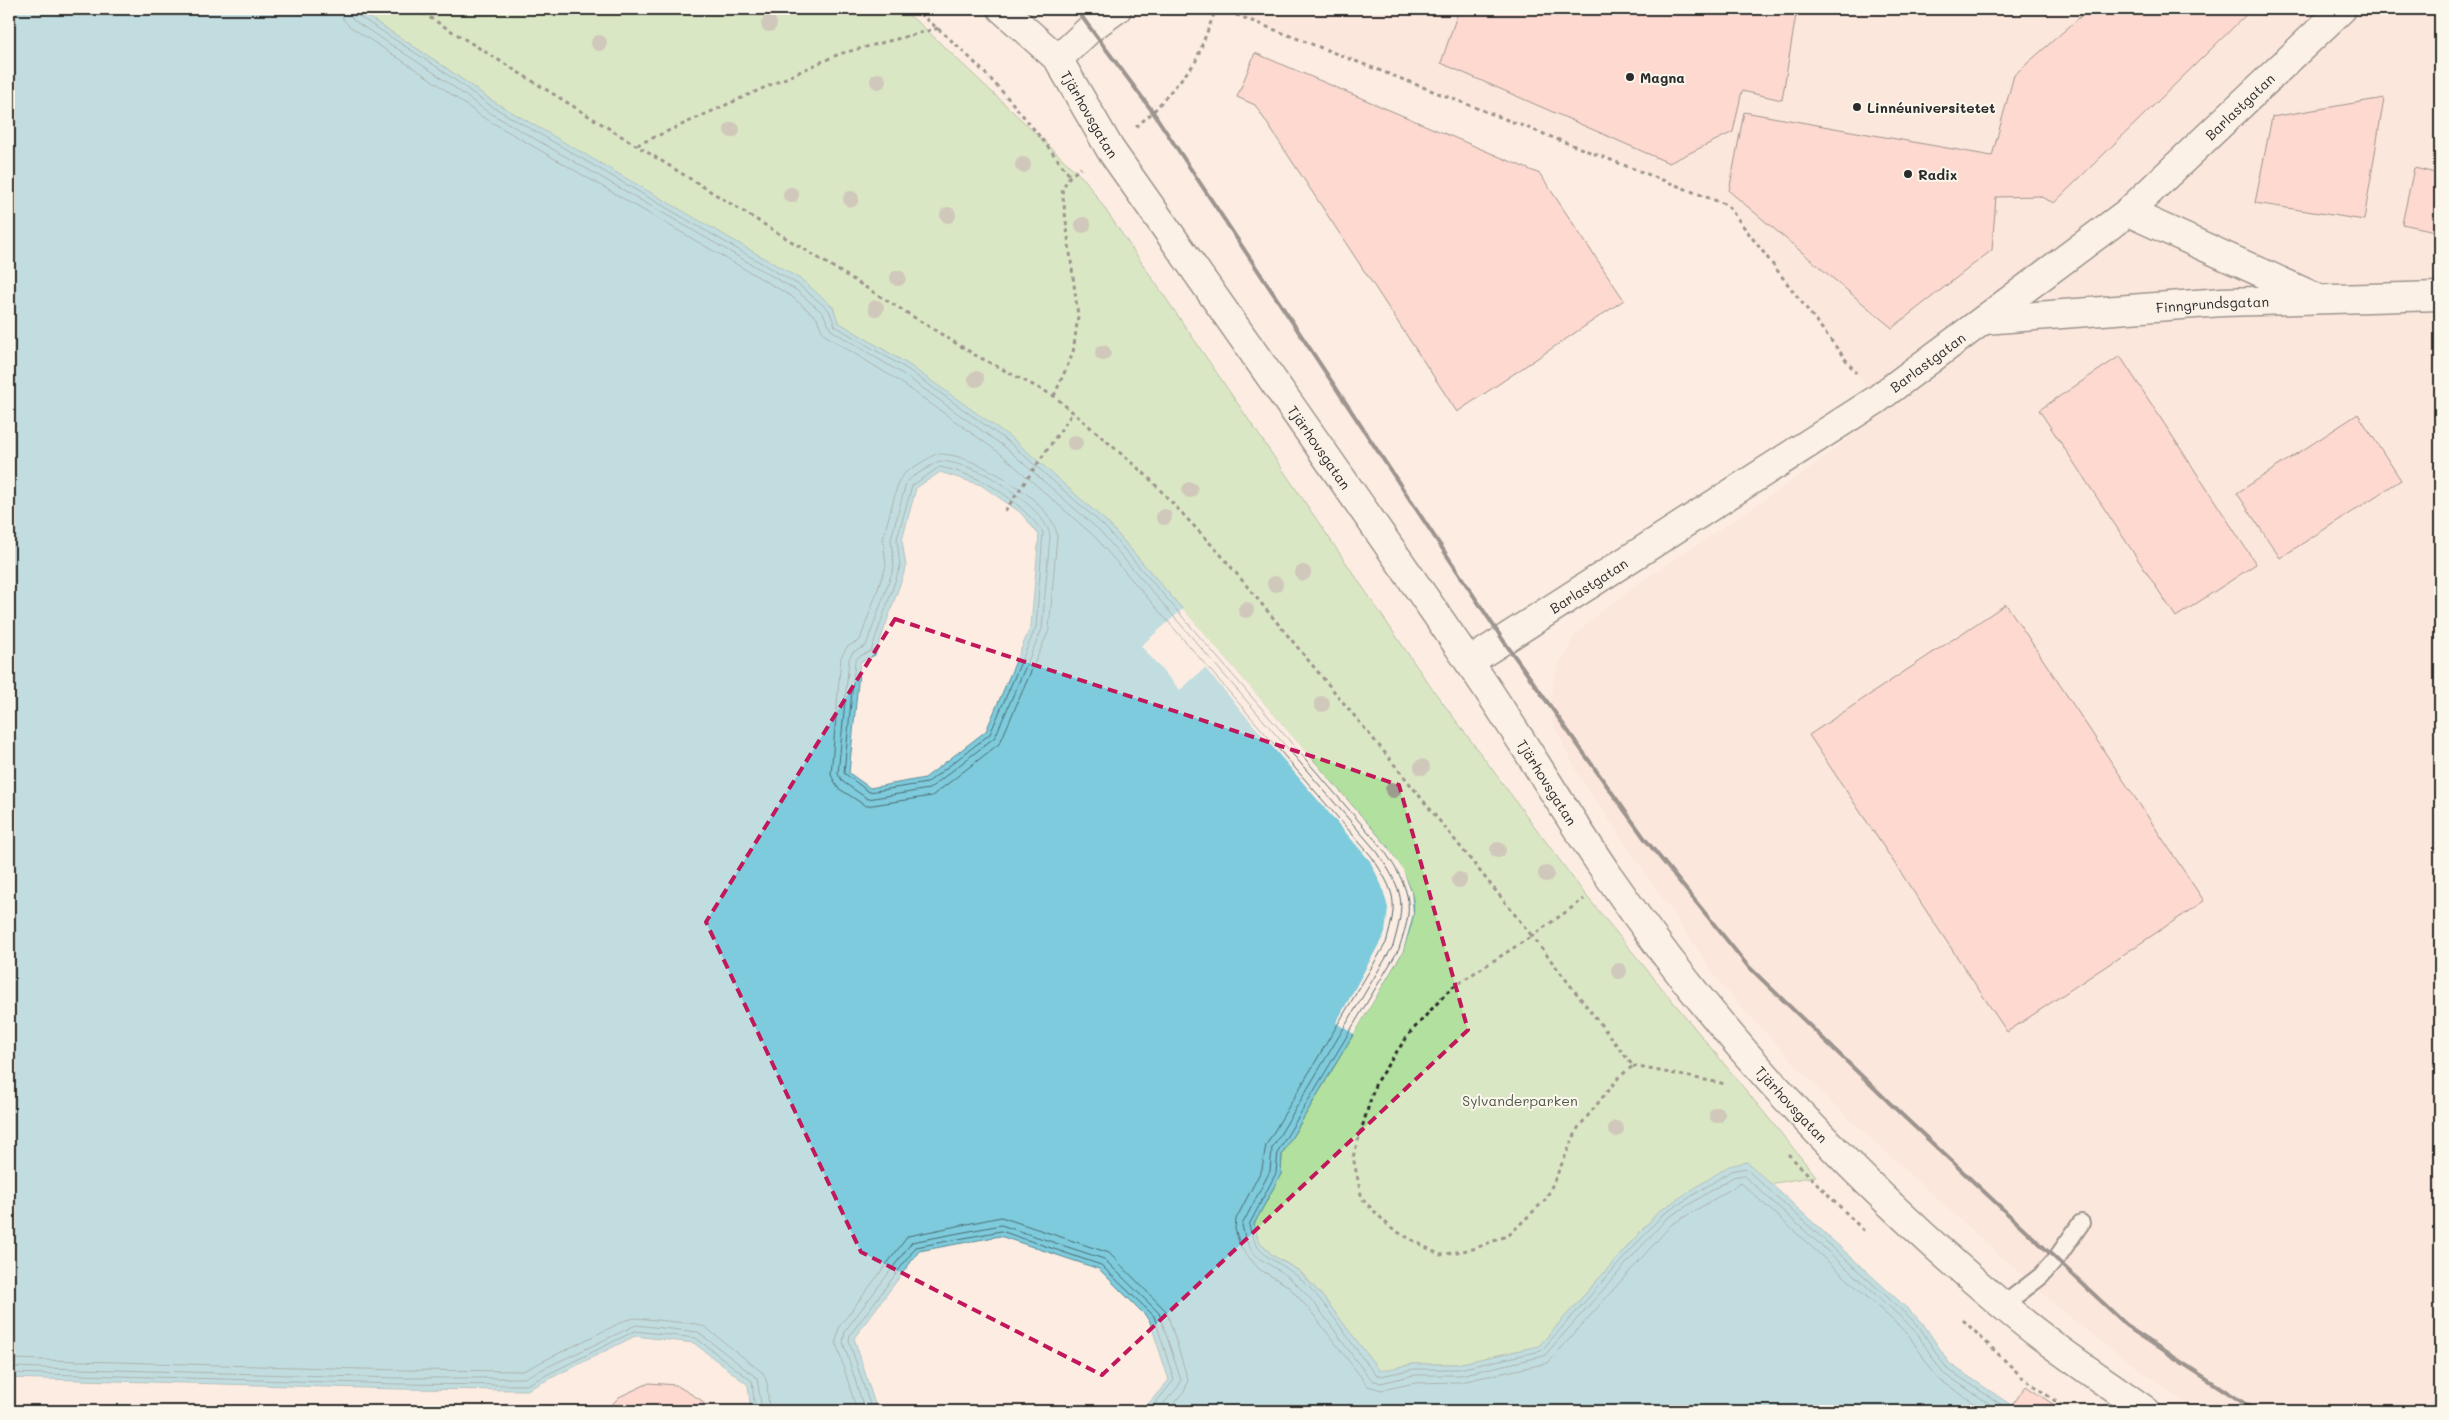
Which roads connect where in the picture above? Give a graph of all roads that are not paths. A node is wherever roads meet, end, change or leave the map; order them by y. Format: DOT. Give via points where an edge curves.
graph roads {
  1 [pos="1002,9"];
  2 [pos="1117,9"];
  3 [pos="2342,9"];
  4 [pos="1058,59"];
  5 [pos="2128,212"];
  6 [pos="2440,296"];
  7 [pos="2321,300"];
  8 [pos="1984,320"];
  9 [pos="1469,662"];
  10 [pos="2081,1223"];
  11 [pos="2002,1306"];
  12 [pos="2146,1411"];
  1 -- 4 [label="street, Tjärhovsgatan"];
  2 -- 4 [label="street"];
  3 -- 5 [label="street, Barlastgatan"];
  4 -- 9 [label="street, Tjärhovsgatan" via="1110,149"];
  5 -- 7 [label="street"];
  5 -- 8 [label="street, Barlastgatan"];
  6 -- 7 [label="street, Finngrundsgatan"];
  7 -- 8 [label="street, Finngrundsgatan" via="2222,302"];
  8 -- 9 [label="street, Barlastgatan" via="1876,400"];
  9 -- 11 [label="street, Tjärhovsgatan" via="1611,880 1711,1012 1784,1096 1924,1236"];
  10 -- 11 [label="lane" via="2041,1276"];
  11 -- 12 [label="street, Tjärhovsgatan"];
}
